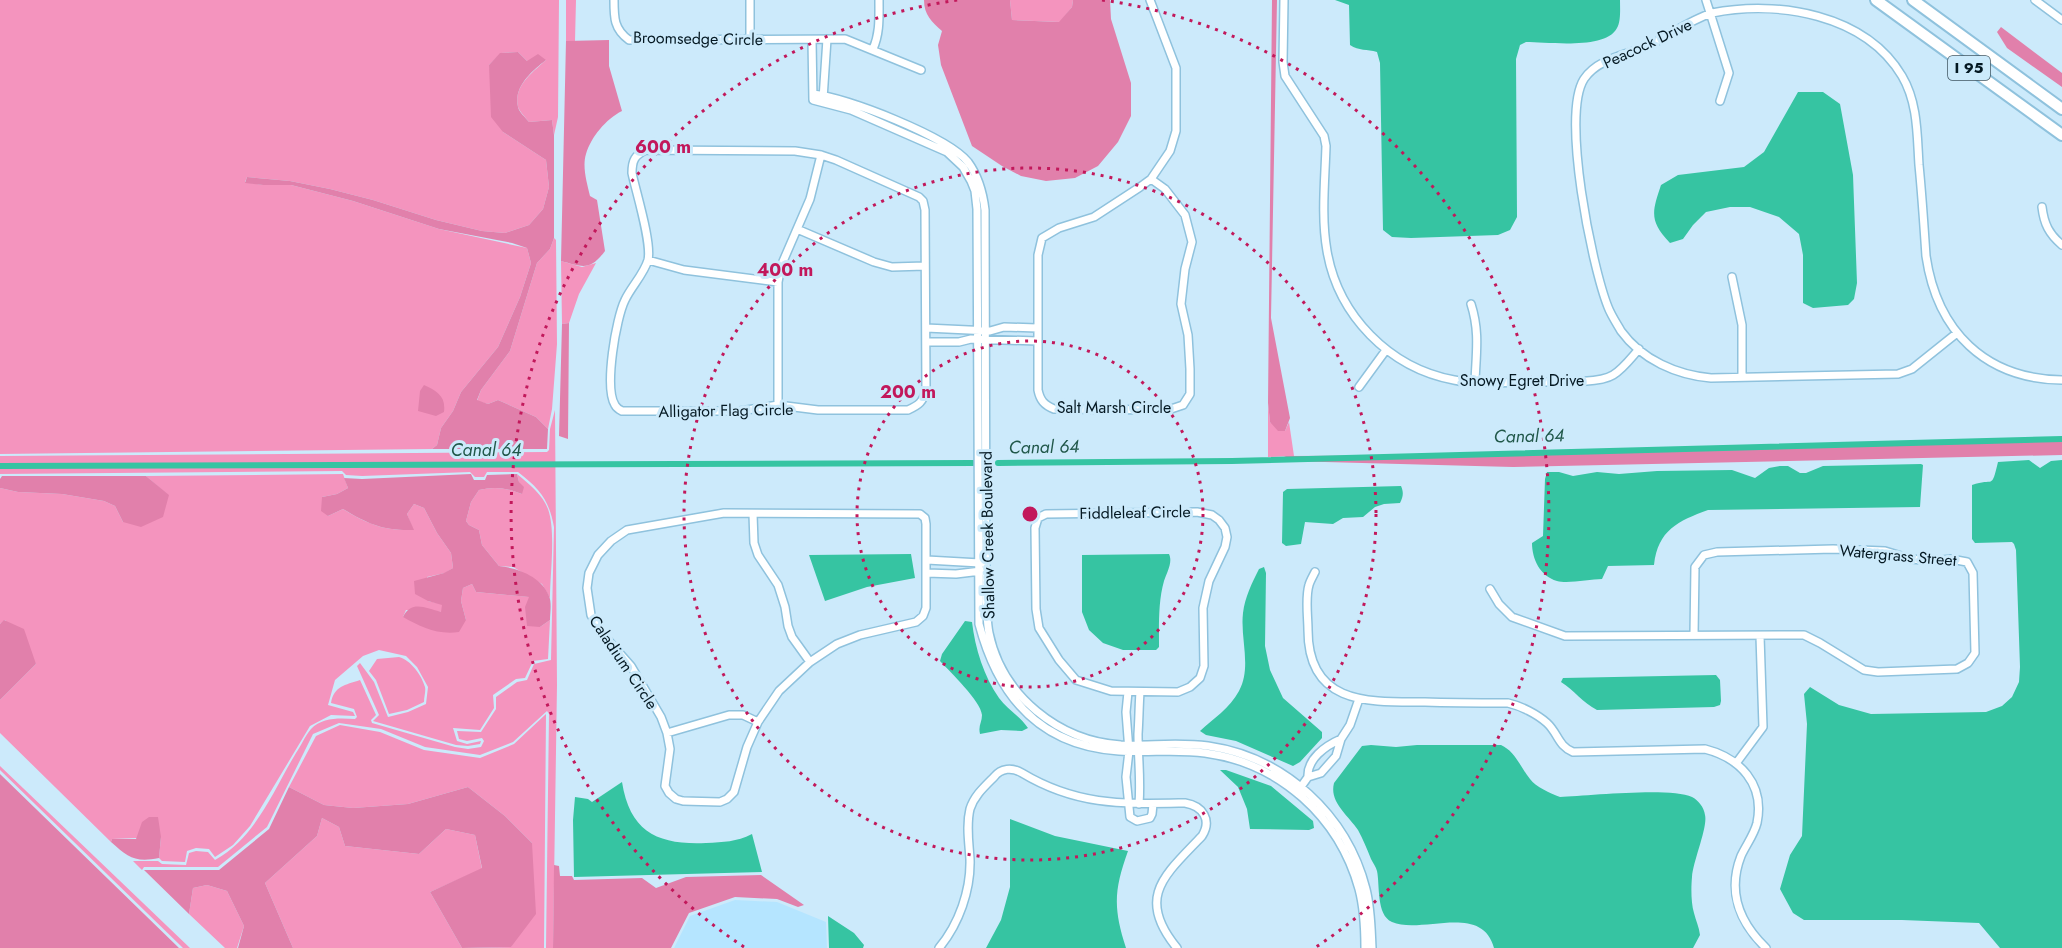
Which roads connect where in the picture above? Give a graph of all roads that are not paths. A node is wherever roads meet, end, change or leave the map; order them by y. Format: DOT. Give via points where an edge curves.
graph roads {
  1 [pos="614,0"];
  2 [pos="750,0"];
  3 [pos="879,0"];
  4 [pos="1150,0"];
  5 [pos="1284,0"];
  6 [pos="1706,0"];
  7 [pos="1876,0"];
  8 [pos="1913,0"];
  9 [pos="2035,0"];
  10 [pos="1711,14"];
  11 [pos="2062,20"];
  12 [pos="827,39"];
  13 [pos="750,40"];
  14 [pos="812,40"];
  15 [pos="873,49"];
  16 [pos="813,67"];
  17 [pos="826,67"];
  18 [pos="921,70"];
  19 [pos="823,98"];
  20 [pos="1720,101"];
  21 [pos="2062,109"];
  22 [pos="2062,135"];
  23 [pos="821,155"];
  24 [pos="1151,179"];
  25 [pos="2042,207"];
  26 [pos="796,229"];
  27 [pos="2062,245"];
  28 [pos="648,260"];
  29 [pos="926,266"];
  30 [pos="1732,277"];
  31 [pos="778,282"];
  32 [pos="1471,304"];
  33 [pos="1037,327"];
  34 [pos="926,328"];
  35 [pos="981,331"];
  36 [pos="1957,333"];
  37 [pos="981,339"];
  38 [pos="1037,341"];
  39 [pos="926,342"];
  40 [pos="1639,349"];
  41 [pos="1386,350"];
  42 [pos="1742,377"];
  43 [pos="2062,380"];
  44 [pos="1474,382"];
  45 [pos="1359,387"];
  46 [pos="778,405"];
  47 [pos="753,514"];
  48 [pos="927,560"];
  49 [pos="982,562"];
  50 [pos="982,571"];
  51 [pos="1315,572"];
  52 [pos="927,573"];
  53 [pos="1490,589"];
  54 [pos="1694,635"];
  55 [pos="1760,636"];
  56 [pos="810,662"];
  57 [pos="1128,692"];
  58 [pos="1140,692"];
  59 [pos="1359,699"];
  60 [pos="758,722"];
  61 [pos="667,733"];
  62 [pos="1341,739"];
  63 [pos="1129,748"];
  64 [pos="1139,748"];
  65 [pos="1317,756"];
  66 [pos="1737,762"];
  67 [pos="1328,765"];
  68 [pos="1308,777"];
  69 [pos="1298,790"];
  70 [pos="1128,804"];
  71 [pos="1139,804"];
  72 [pos="1153,804"];
  73 [pos="1760,946"];
  74 [pos="939,948"];
  75 [pos="1177,948"];
  76 [pos="1365,948"];
  77 [pos="1372,948"];
  1 -- 13 [label="street, Broomsedge Circle" via="614,20 619,32 629,40"];
  2 -- 13 [label="street"];
  3 -- 15 [label="street" via="879,30"];
  4 -- 24 [label="street, Salt Marsh Circle" via="1176,68 1176,131 1170,151"];
  5 -- 41 [label="street, Snowy Egret Drive" via="1285,76 1318,125 1326,146 1325,231 1331,271 1348,308"];
  6 -- 10 [label="street"];
  7 -- 22 [label="highway, I 95"];
  8 -- 21 [label="highway, I 95"];
  9 -- 11 [label="street"];
  10 -- 20 [label="street" via="1729,73"];
  10 -- 36 [label="street, Peacock Drive" via="1759,5 1786,6 1827,16 1877,47 1902,76 1913,105 1929,273 1939,306"];
  10 -- 40 [label="street, Peacock Drive" via="1651,45 1602,63 1591,70 1578,94 1577,173 1600,286 1623,333"];
  12 -- 14 [label="street, Broomsedge Circle"];
  12 -- 15 [label="street, Broomsedge Circle" via="852,40"];
  12 -- 17 [label="street"];
  13 -- 14 [label="street, Broomsedge Circle"];
  14 -- 16 [label="street"];
  15 -- 18 [label="street, Broomsedge Circle"];
  16 -- 17 [label="street"];
  16 -- 19 [label="street, Shallow Creek Boulevard" via="813,97"];
  17 -- 19 [label="street"];
  19 -- 35 [label="street, Shallow Creek Boulevard" via="932,144 963,167 977,202"];
  23 -- 26 [label="street" via="810,199"];
  23 -- 28 [label="street, Alligator Flag Circle" via="795,151 658,150 637,155 632,173"];
  23 -- 29 [label="street, Alligator Flag Circle" via="923,201"];
  24 -- 33 [label="street, Salt Marsh Circle" via="1094,217 1042,238 1038,255"];
  24 -- 38 [label="street, Salt Marsh Circle" via="1165,189 1185,215 1192,242 1182,304 1190,369 1190,394 1184,405 1168,410 1054,409 1040,398"];
  25 -- 27 [label="street" via="2046,227"];
  26 -- 29 [label="street" via="874,262 892,267"];
  26 -- 31 [label="street"];
  28 -- 31 [label="street" via="684,270"];
  28 -- 46 [label="street, Alligator Flag Circle" via="624,302 616,327 612,351 615,406 622,411 740,411"];
  29 -- 34 [label="street, Alligator Flag Circle"];
  30 -- 42 [label="street" via="1742,325"];
  31 -- 46 [label="street"];
  32 -- 44 [label="street" via="1477,322"];
  33 -- 35 [label="street"];
  33 -- 38 [label="street, Salt Marsh Circle"];
  34 -- 35 [label="street"];
  34 -- 39 [label="street, Alligator Flag Circle"];
  35 -- 37 [label="street, Shallow Creek Boulevard"];
  36 -- 42 [label="street, Peacock Drive" via="1912,369 1898,374"];
  36 -- 43 [label="street" via="1973,350 2002,367 2044,380"];
  37 -- 38 [label="street"];
  37 -- 39 [label="street"];
  37 -- 49 [label="street, Shallow Creek Boulevard"];
  39 -- 46 [label="street, Alligator Flag Circle" via="924,399 908,410 818,410"];
  40 -- 42 [label="street, Peacock Drive" via="1673,370 1695,376"];
  40 -- 44 [label="street, Snowy Egret Drive" via="1624,366 1594,381"];
  41 -- 44 [label="street, Snowy Egret Drive" via="1437,376"];
  41 -- 45 [label="street"];
  47 -- 48 [label="street, Caladium Circle" via="920,514 926,524"];
  47 -- 56 [label="street" via="758,555 778,585 792,637"];
  47 -- 61 [label="street, Caladium Circle" via="711,515 627,530 598,555 589,573 586,588 591,615 631,666"];
  48 -- 49 [label="street"];
  48 -- 52 [label="street, Caladium Circle"];
  49 -- 50 [label="street, Shallow Creek Boulevard"];
  50 -- 52 [label="street"];
  50 -- 63 [label="street, Shallow Creek Boulevard" via="979,624 1001,681 1018,704 1055,734 1079,744 1102,750"];
  51 -- 59 [label="street" via="1308,585 1308,645 1313,662 1322,678 1338,691"];
  52 -- 56 [label="street, Caladium Circle" via="926,608 916,622 860,635 837,644"];
  53 -- 54 [label="street, Watergrass Street" via="1512,617 1565,636"];
  54 -- 55 [label="street, Watergrass Street"];
  54 -- 55 [label="street, Watergrass Street" via="1695,567 1704,555 1717,552 1885,551 1911,559 1967,562 1973,573 1975,653 1957,669 1864,670 1804,635"];
  55 -- 66 [label="street" via="1763,727"];
  56 -- 60 [label="street, Caladium Circle" via="779,691"];
  57 -- 58 [label="street, Fiddleleaf Circle"];
  57 -- 58 [label="street, Fiddleleaf Circle" via="1076,680 1039,628 1035,528 1038,518 1046,514 1197,512 1219,519 1225,528 1225,547 1209,581 1203,608 1205,658 1200,678 1178,692"];
  57 -- 63 [label="street"];
  58 -- 64 [label="street"];
  59 -- 62 [label="street"];
  59 -- 66 [label="street" via="1508,703 1547,723 1559,743 1573,752 1705,749"];
  60 -- 61 [label="street" via="743,715 729,715"];
  60 -- 61 [label="street, Caladium Circle" via="734,792 720,802 683,801 669,793 665,786 670,749"];
  62 -- 65 [label="street"];
  62 -- 67 [label="street" via="1336,756"];
  63 -- 64 [label="street, Shallow Creek Boulevard"];
  63 -- 70 [label="street"];
  64 -- 69 [label="street, Shallow Creek Boulevard" via="1232,758 1258,767"];
  64 -- 71 [label="street"];
  65 -- 67 [label="street"];
  65 -- 68 [label="street"];
  66 -- 73 [label="street" via="1751,779 1758,807 1757,824 1736,876 1736,896 1745,924"];
  67 -- 68 [label="street" via="1321,773"];
  68 -- 69 [label="street"];
  69 -- 76 [label="street, Shallow Creek Boulevard" via="1340,842 1351,867 1363,914"];
  69 -- 77 [label="street, Shallow Creek Boulevard" via="1315,799 1347,840 1366,890"];
  70 -- 71 [label="street"];
  70 -- 72 [label="street" via="1130,817 1137,821 1149,818"];
  70 -- 74 [label="street" via="1060,793 1017,770 999,771 974,798 969,811 970,876 966,897"];
  71 -- 72 [label="street"];
  72 -- 75 [label="street" via="1194,805 1203,811 1206,820 1202,836 1160,884 1160,924"];
}
